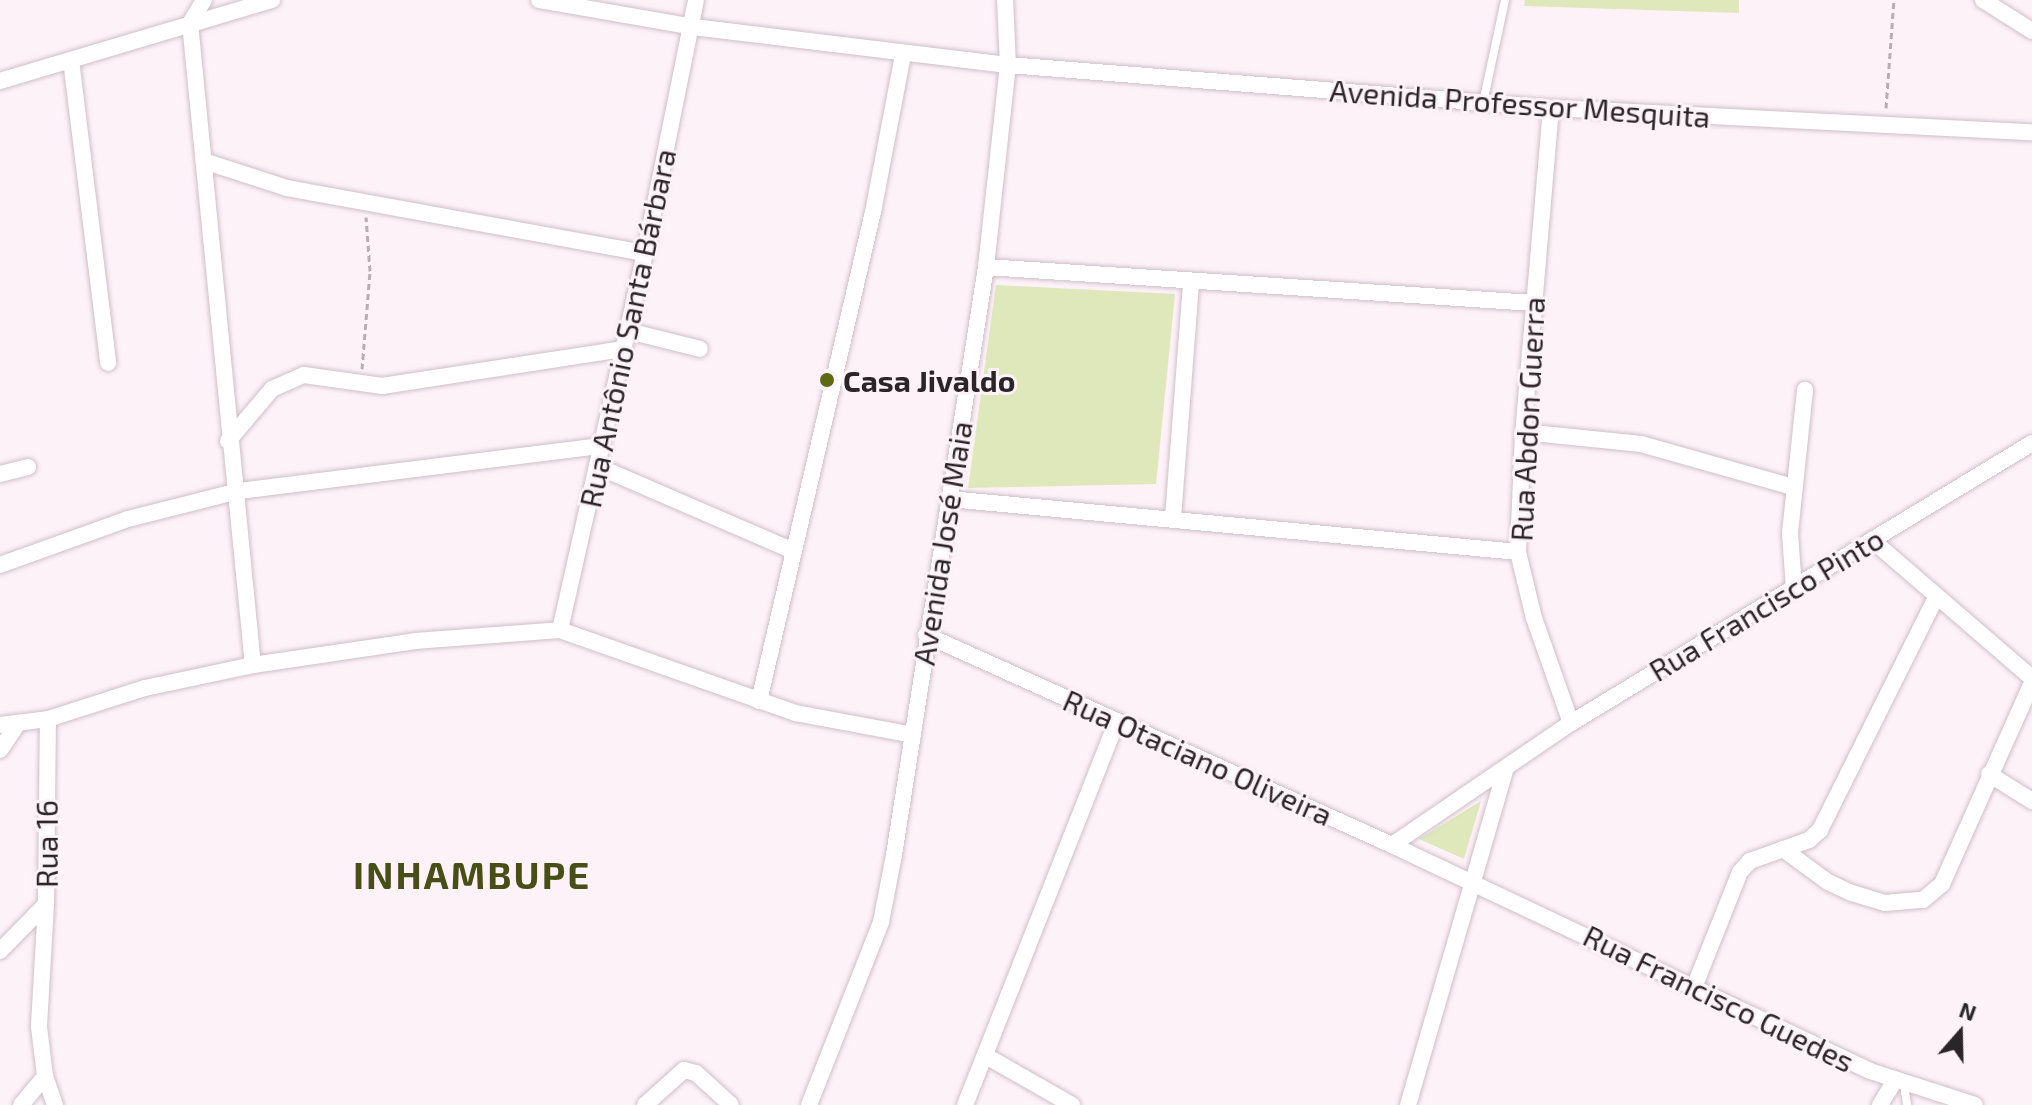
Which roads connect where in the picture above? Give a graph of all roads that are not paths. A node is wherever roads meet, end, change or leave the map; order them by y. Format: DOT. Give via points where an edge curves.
graph roads {
  1 [pos="204,0"];
  2 [pos="272,0"];
  3 [pos="539,0"];
  4 [pos="696,0"];
  5 [pos="1005,0"];
  6 [pos="1505,0"];
  7 [pos="1983,0"];
  8 [pos="190,23"];
  9 [pos="693,27"];
  10 [pos="2032,31"];
  11 [pos="903,55"];
  12 [pos="71,60"];
  13 [pos="1008,65"];
  14 [pos="0,81"];
  15 [pos="1483,103"];
  16 [pos="1551,108"];
  17 [pos="2032,132"];
  18 [pos="204,161"];
  19 [pos="645,253"];
  20 [pos="986,267"];
  21 [pos="1191,284"];
  22 [pos="1534,303"];
  23 [pos="628,331"];
  24 [pos="624,349"];
  25 [pos="700,349"];
  26 [pos="108,363"];
  27 [pos="1805,390"];
  28 [pos="1523,432"];
  29 [pos="228,441"];
  30 [pos="2032,443"];
  31 [pos="601,446"];
  32 [pos="597,466"];
  33 [pos="28,467"];
  34 [pos="0,474"];
  35 [pos="1793,487"];
  36 [pos="239,491"];
  37 [pos="949,499"];
  38 [pos="1173,518"];
  39 [pos="1872,540"];
  40 [pos="793,551"];
  41 [pos="1518,552"];
  42 [pos="0,565"];
  43 [pos="1794,589"];
  44 [pos="1935,599"];
  45 [pos="560,630"];
  46 [pos="926,635"];
  47 [pos="253,665"];
  48 [pos="2032,680"];
  49 [pos="759,701"];
  50 [pos="48,719"];
  51 [pos="1117,721"];
  52 [pos="18,723"];
  53 [pos="1571,723"];
  54 [pos="0,725"];
  55 [pos="913,735"];
  56 [pos="0,750"];
  57 [pos="1505,772"];
  58 [pos="1989,774"];
  59 [pos="2032,801"];
  60 [pos="1392,845"];
  61 [pos="1783,849"];
  62 [pos="1470,881"];
  63 [pos="46,904"];
  64 [pos="0,951"];
  65 [pos="1695,985"];
  66 [pos="986,1056"];
  67 [pos="45,1076"];
  68 [pos="1899,1084"];
  69 [pos="1974,1103"];
  70 [pos="21,1105"];
  71 [pos="55,1105"];
  72 [pos="645,1105"];
  73 [pos="731,1105"];
  74 [pos="809,1105"];
  75 [pos="965,1105"];
  76 [pos="1072,1105"];
  77 [pos="1408,1105"];
  78 [pos="1880,1105"];
  79 [pos="1907,1105"];
  1 -- 8 [label="street"];
  2 -- 8 [label="street"];
  3 -- 9 [label="street, Avenida Professor Mesquita"];
  4 -- 9 [label="street, Rua Antônio Santa Bárbara"];
  5 -- 13 [label="street, Avenida José Maia"];
  6 -- 15 [label="lane"];
  7 -- 10 [label="street"];
  8 -- 12 [label="street"];
  8 -- 18 [label="street"];
  9 -- 11 [label="street, Avenida Professor Mesquita"];
  9 -- 19 [label="street, Rua Antônio Santa Bárbara"];
  11 -- 13 [label="street, Avenida Professor Mesquita"];
  11 -- 40 [label="street" via="873,212"];
  12 -- 14 [label="street"];
  12 -- 26 [label="street"];
  13 -- 15 [label="street, Avenida Professor Mesquita"];
  13 -- 20 [label="street, Avenida José Maia"];
  15 -- 16 [label="street, Avenida Professor Mesquita"];
  16 -- 17 [label="street, Avenida Professor Mesquita"];
  16 -- 22 [label="street, Rua Abdon Guerra"];
  18 -- 19 [label="street" via="287,188"];
  18 -- 29 [label="street"];
  19 -- 23 [label="street, Rua Antônio Santa Bárbara"];
  20 -- 21 [label="street"];
  20 -- 37 [label="street, Avenida José Maia"];
  21 -- 22 [label="street"];
  21 -- 38 [label="street"];
  22 -- 28 [label="street, Rua Abdon Guerra"];
  23 -- 24 [label="street, Rua Antônio Santa Bárbara"];
  23 -- 25 [label="street"];
  24 -- 29 [label="street" via="500,371 361,384 317,374 284,380"];
  24 -- 31 [label="street, Rua Antônio Santa Bárbara"];
  27 -- 35 [label="street"];
  28 -- 35 [label="street" via="1641,444"];
  28 -- 41 [label="street, Rua Abdon Guerra"];
  29 -- 36 [label="street"];
  30 -- 39 [label="street, Rua Francisco Pinto"];
  31 -- 32 [label="street, Rua Antônio Santa Bárbara"];
  31 -- 36 [label="street"];
  32 -- 40 [label="street"];
  32 -- 45 [label="street, Rua Antônio Santa Bárbara"];
  33 -- 34 [label="street"];
  35 -- 43 [label="street"];
  36 -- 42 [label="street" via="128,519"];
  36 -- 47 [label="street"];
  37 -- 38 [label="street"];
  37 -- 46 [label="street, Avenida José Maia"];
  38 -- 41 [label="street"];
  39 -- 43 [label="street, Rua Francisco Pinto"];
  39 -- 44 [label="street"];
  40 -- 49 [label="street"];
  41 -- 53 [label="street, Rua Abdon Guerra" via="1534,618"];
  43 -- 53 [label="street, Rua Francisco Pinto"];
  44 -- 48 [label="street"];
  44 -- 61 [label="street" via="1820,830"];
  45 -- 47 [label="street" via="415,641"];
  45 -- 49 [label="street"];
  46 -- 51 [label="street, Rua Otaciano Oliveira"];
  46 -- 55 [label="street, Avenida José Maia"];
  47 -- 50 [label="street" via="145,688"];
  48 -- 58 [label="street"];
  49 -- 55 [label="street" via="825,721"];
  50 -- 52 [label="street"];
  50 -- 63 [label="street, Rua 16"];
  51 -- 60 [label="street, Rua Otaciano Oliveira"];
  51 -- 66 [label="street"];
  52 -- 54 [label="street"];
  52 -- 56 [label="street"];
  53 -- 57 [label="street, Rua Francisco Pinto"];
  55 -- 74 [label="street, Avenida José Maia" via="881,922"];
  57 -- 60 [label="street, Rua Francisco Pinto"];
  57 -- 62 [label="street"];
  58 -- 59 [label="street"];
  58 -- 61 [label="street" via="1942,884 1923,900 1885,903 1852,893"];
  60 -- 62 [label="street, Rua Otaciano Oliveira"];
  61 -- 65 [label="street" via="1750,861 1740,872"];
  62 -- 65 [label="street, Rua Francisco Guedes"];
  62 -- 77 [label="street"];
  63 -- 64 [label="street, Rua 16"];
  63 -- 67 [label="street" via="39,1027"];
  65 -- 68 [label="street, Rua Francisco Guedes"];
  66 -- 75 [label="street"];
  66 -- 76 [label="street"];
  67 -- 70 [label="street"];
  67 -- 71 [label="street"];
  68 -- 69 [label="street, Rua Francisco Guedes"];
  68 -- 78 [label="street"];
  68 -- 79 [label="lane"];
  72 -- 73 [label="street" via="677,1072 696,1073"];
}
